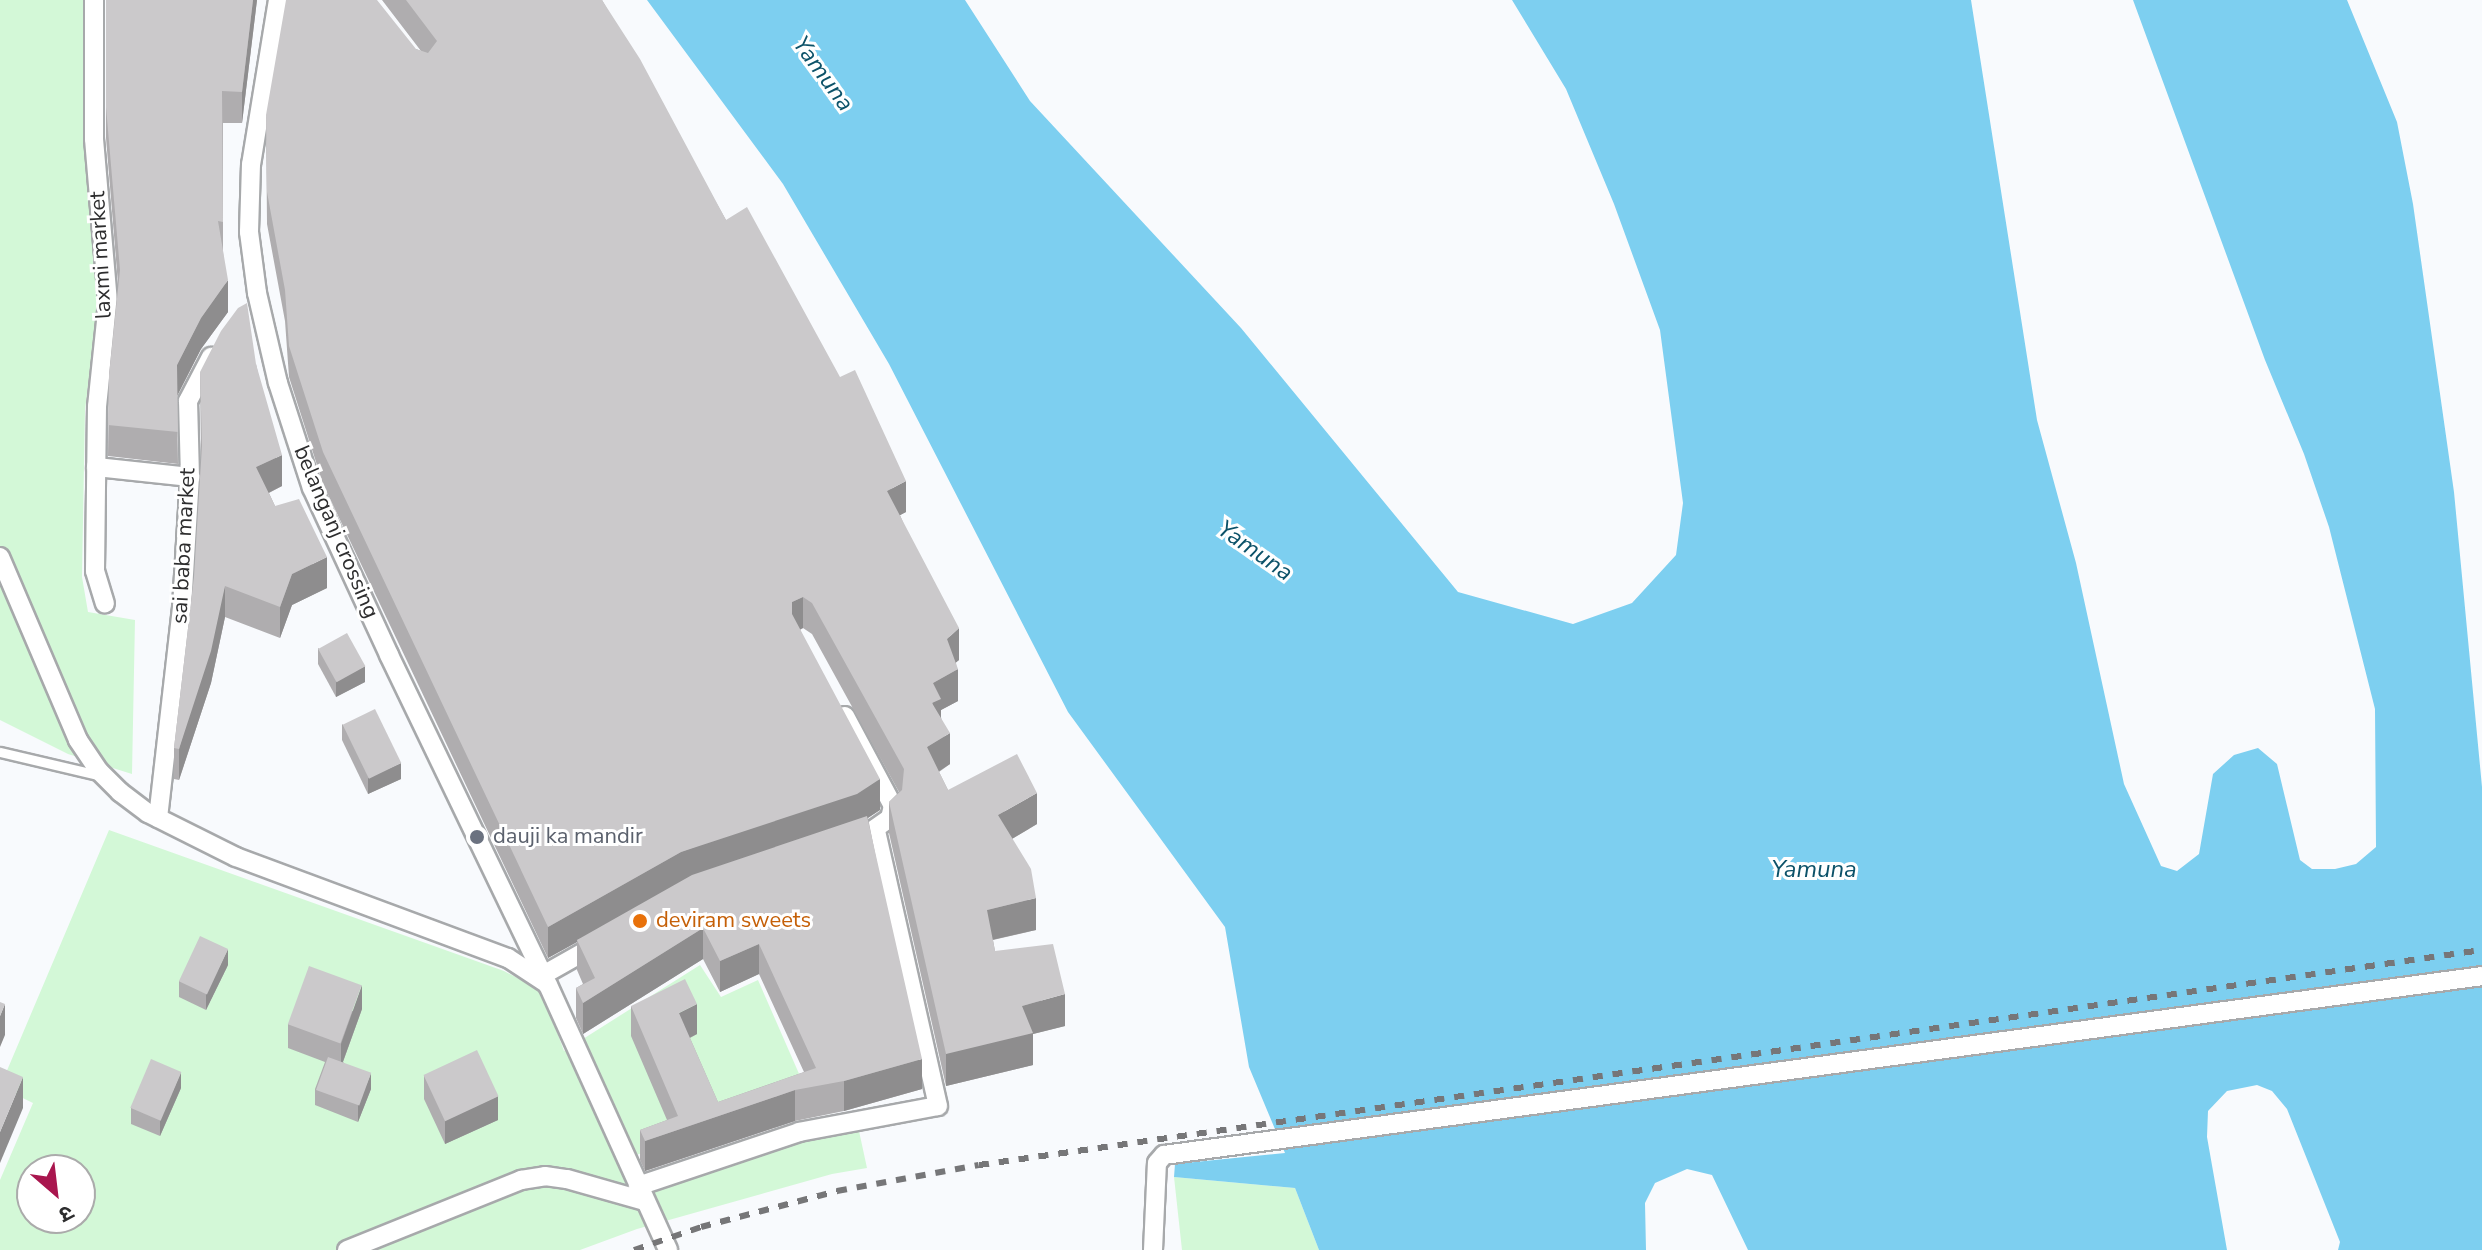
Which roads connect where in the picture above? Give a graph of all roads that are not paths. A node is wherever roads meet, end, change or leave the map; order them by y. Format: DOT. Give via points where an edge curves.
graph roads {
  1 [pos="94,0"];
  2 [pos="278,0"];
  3 [pos="257,293"];
  4 [pos="239,318"];
  5 [pos="221,343"];
  6 [pos="96,467"];
  7 [pos="190,477"];
  8 [pos="0,557"];
  9 [pos="105,604"];
  10 [pos="837,703"];
  11 [pos="0,752"];
  12 [pos="105,777"];
  13 [pos="158,818"];
  14 [pos="876,830"];
  15 [pos="848,841"];
  16 [pos="610,937"];
  17 [pos="2482,976"];
  18 [pos="546,980"];
  19 [pos="642,1193"];
  20 [pos="347,1250"];
  21 [pos="668,1250"];
  22 [pos="1153,1250"];
  1 -- 6 [label="street, laxmi market" via="94,139 108,302"];
  2 -- 3 [label="street, belanganj crossing" via="251,164 249,232"];
  3 -- 4 [label="street"];
  3 -- 18 [label="street, belanganj crossing" via="278,383 312,488"];
  5 -- 7 [label="street, sai baba market" via="188,401"];
  6 -- 7 [label="street"];
  6 -- 9 [label="street, laxmi market" via="95,571"];
  7 -- 13 [label="street, sai baba market" via="182,607"];
  8 -- 12 [label="street" via="78,740"];
  10 -- 14 [label="street" via="893,806 890,818"];
  11 -- 12 [label="lane"];
  12 -- 13 [label="street"];
  13 -- 18 [label="street" via="236,857 508,958"];
  14 -- 15 [label="street"];
  14 -- 19 [label="street" via="938,1106 799,1132"];
  16 -- 18 [label="street"];
  17 -- 22 [label="street" via="1164,1155 1157,1163"];
  18 -- 19 [label="street, belanganj crossing"];
  19 -- 20 [label="street" via="545,1176 521,1180"];
  19 -- 21 [label="street, belanganj crossing"];
}
